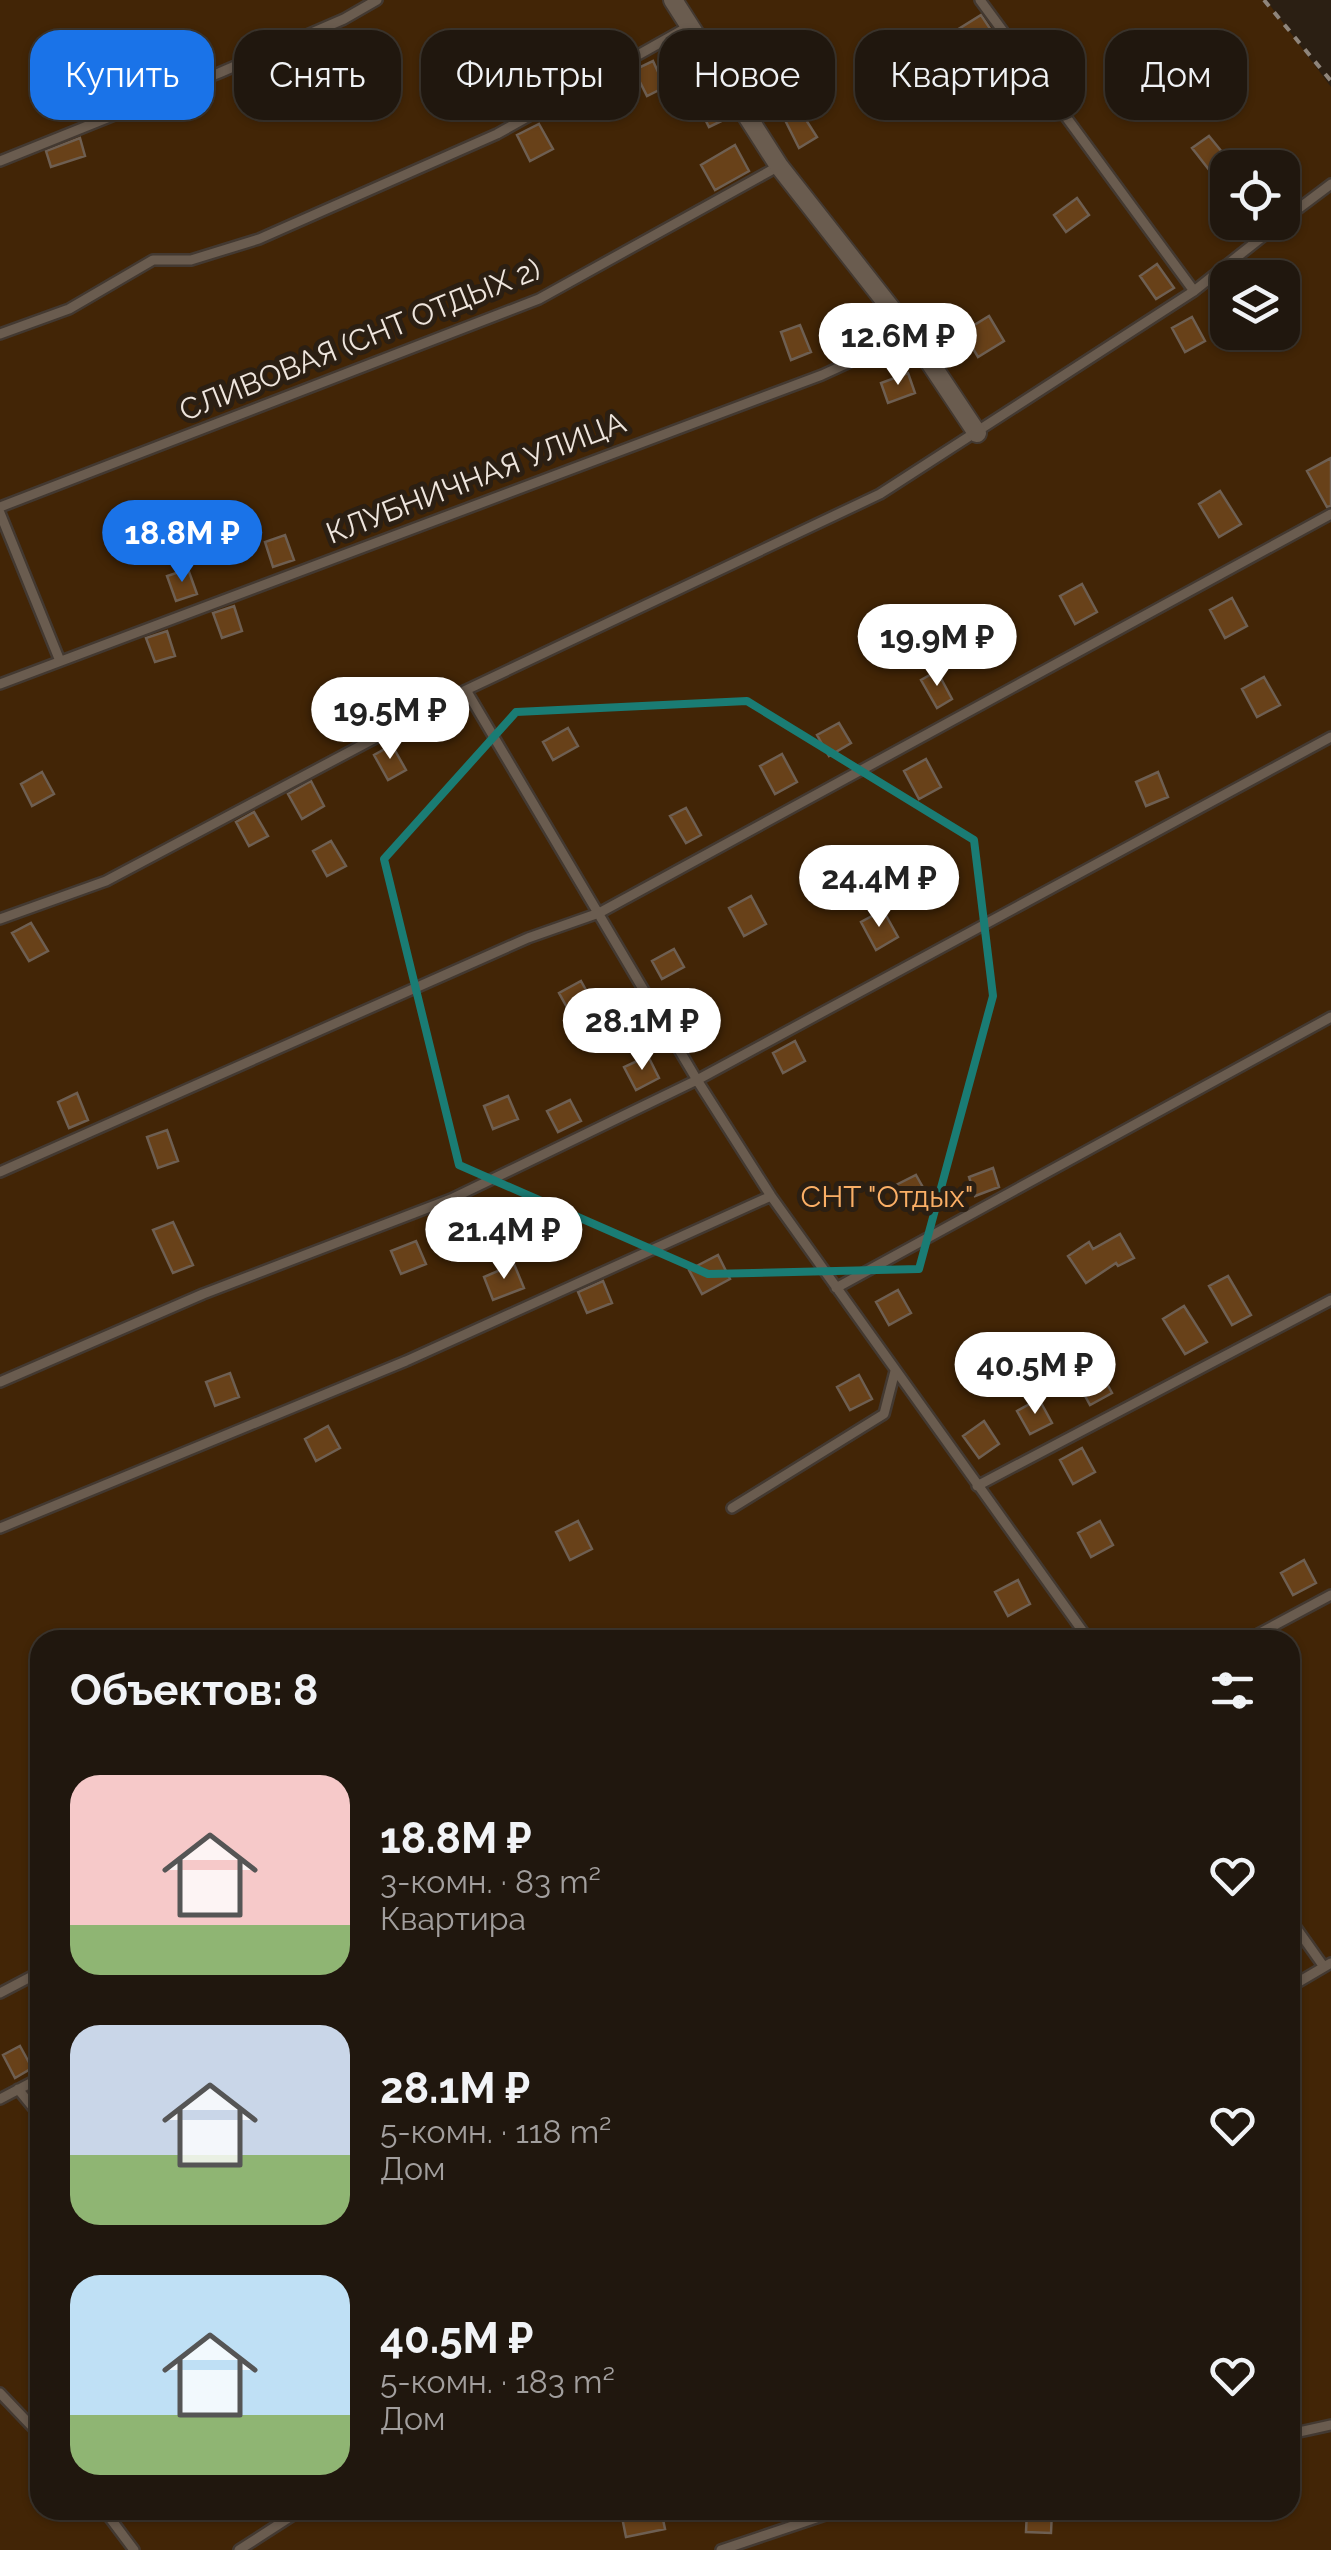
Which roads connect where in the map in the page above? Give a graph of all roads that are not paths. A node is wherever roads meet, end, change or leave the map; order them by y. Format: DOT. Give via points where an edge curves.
graph roads {
  1 [pos="377,0"];
  2 [pos="673,0"];
  3 [pos="980,0"];
  4 [pos="688,27"];
  5 [pos="0,161"];
  6 [pos="780,166"];
  7 [pos="1331,184"];
  8 [pos="1300,208"];
  9 [pos="1259,240"];
  10 [pos="1194,291"];
  11 [pos="0,334"];
  12 [pos="911,334"];
  13 [pos="977,433"];
  14 [pos="0,510"];
  15 [pos="1331,514"];
  16 [pos="60,661"];
  17 [pos="0,684"];
  18 [pos="466,690"];
  19 [pos="1331,737"];
  20 [pos="599,913"];
  21 [pos="0,920"];
  22 [pos="1331,1017"];
  23 [pos="697,1080"];
  24 [pos="0,1172"];
  25 [pos="771,1196"];
  26 [pos="836,1288"];
  27 [pos="1331,1300"];
  28 [pos="895,1371"];
  29 [pos="0,1382"];
  30 [pos="978,1486"];
  31 [pos="732,1508"];
  32 [pos="0,1528"];
  33 [pos="1331,1595"];
  34 [pos="1082,1630"];
  35 [pos="1266,1630"];
  36 [pos="1300,1931"];
  37 [pos="1328,1965"];
  38 [pos="30,1977"];
  39 [pos="1300,1982"];
  40 [pos="0,1993"];
  41 [pos="30,2083"];
  42 [pos="18,2089"];
  43 [pos="0,2100"];
  44 [pos="30,2104"];
  45 [pos="0,2393"];
  46 [pos="30,2424"];
  47 [pos="1331,2425"];
  48 [pos="1300,2432"];
  49 [pos="112,2520"];
  50 [pos="286,2520"];
  51 [pos="810,2520"];
  52 [pos="134,2550"];
  53 [pos="239,2550"];
  54 [pos="721,2550"];
  1 -- 5 [label="lane" via="219,74"];
  2 -- 4 [label="street"];
  3 -- 10 [label="lane"];
  4 -- 6 [label="street"];
  4 -- 11 [label="lane" via="498,134 259,239 191,260 152,260 70,309"];
  6 -- 12 [label="street"];
  6 -- 14 [label="lane, СЛИВОВАЯ (СНТ ОТДЫХ 2)" via="540,299"];
  7 -- 8 [label="lane"];
  9 -- 10 [label="lane"];
  10 -- 13 [label="lane"];
  12 -- 13 [label="street"];
  12 -- 16 [label="lane, КЛУБНИЧНАЯ УЛИЦА" via="822,375"];
  13 -- 18 [label="lane" via="880,494"];
  14 -- 16 [label="lane"];
  15 -- 20 [label="lane"];
  16 -- 17 [label="lane, КЛУБНИЧНАЯ УЛИЦА"];
  18 -- 20 [label="lane"];
  18 -- 21 [label="lane" via="106,881"];
  19 -- 23 [label="lane"];
  20 -- 23 [label="lane"];
  20 -- 24 [label="lane" via="528,938"];
  22 -- 26 [label="lane"];
  23 -- 25 [label="lane"];
  23 -- 29 [label="lane" via="451,1199 203,1294"];
  25 -- 26 [label="lane"];
  25 -- 32 [label="lane" via="406,1361"];
  26 -- 28 [label="lane"];
  27 -- 30 [label="lane"];
  28 -- 30 [label="lane"];
  28 -- 31 [label="lane" via="884,1414"];
  30 -- 34 [label="lane"];
  33 -- 35 [label="lane"];
  36 -- 37 [label="lane"];
  37 -- 39 [label="lane"];
  38 -- 40 [label="lane"];
  41 -- 42 [label="lane"];
  42 -- 43 [label="lane"];
  42 -- 44 [label="lane"];
  45 -- 46 [label="lane"];
  47 -- 48 [label="lane"];
  49 -- 52 [label="lane"];
  50 -- 53 [label="lane"];
  51 -- 54 [label="lane"];
}
